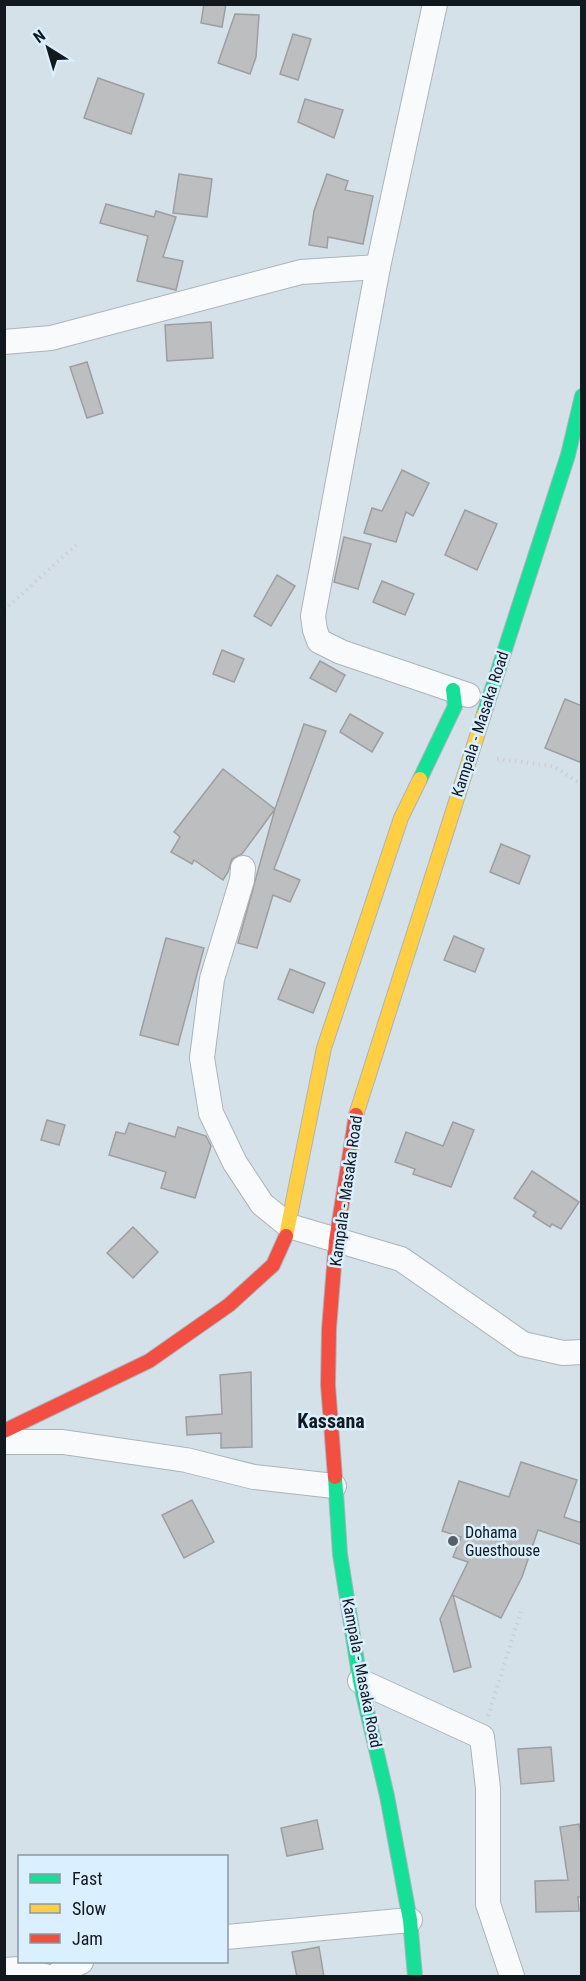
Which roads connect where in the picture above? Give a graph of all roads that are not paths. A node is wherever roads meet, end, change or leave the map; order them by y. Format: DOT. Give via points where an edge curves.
graph roads {
  1 [pos="435,4"];
  2 [pos="378,267"];
  3 [pos="4,342"];
  4 [pos="582,396"];
  5 [pos="453,690"];
  6 [pos="487,701"];
  7 [pos="243,868"];
  8 [pos="289,1226"];
  9 [pos="336,1241"];
  10 [pos="582,1353"];
  11 [pos="4,1431"];
  12 [pos="4,1442"];
  13 [pos="334,1486"];
  14 [pos="360,1681"];
  15 [pos="410,1920"];
  16 [pos="228,1937"];
  17 [pos="78,1963"];
  18 [pos="4,1970"];
  19 [pos="45,1977"];
  20 [pos="56,1977"];
  21 [pos="415,1977"];
  22 [pos="512,1977"];
  1 -- 2 [label="street"];
  2 -- 3 [label="street" via="301,272 51,338"];
  2 -- 5 [label="street" via="314,616 315,630 319,641 341,652"];
  4 -- 6 [label="main road, Kampala - Masaka Road" via="568,455"];
  5 -- 6 [label="street"];
  5 -- 8 [label="main road" via="455,706 401,819 324,1048"];
  6 -- 9 [label="main road, Kampala - Masaka Road" via="354,1123"];
  7 -- 8 [label="street" via="212,979 202,1058 211,1113 235,1163 262,1204"];
  8 -- 9 [label="street"];
  8 -- 11 [label="main road" via="273,1265 229,1305 149,1361"];
  9 -- 10 [label="street" via="401,1259 523,1344"];
  9 -- 13 [label="main road, Kampala - Masaka Road" via="328,1386"];
  12 -- 13 [label="street" via="63,1442 186,1460 254,1477"];
  13 -- 14 [label="main road, Kampala - Masaka Road" via="340,1554"];
  14 -- 15 [label="main road, Kampala - Masaka Road"];
  14 -- 22 [label="street" via="482,1737 488,1788 488,1904"];
  15 -- 16 [label="street"];
  15 -- 21 [label="main road, Kampala - Masaka Road"];
  17 -- 20 [label="street" via="64,1968"];
  18 -- 19 [label="street" via="19,1969"];
}
